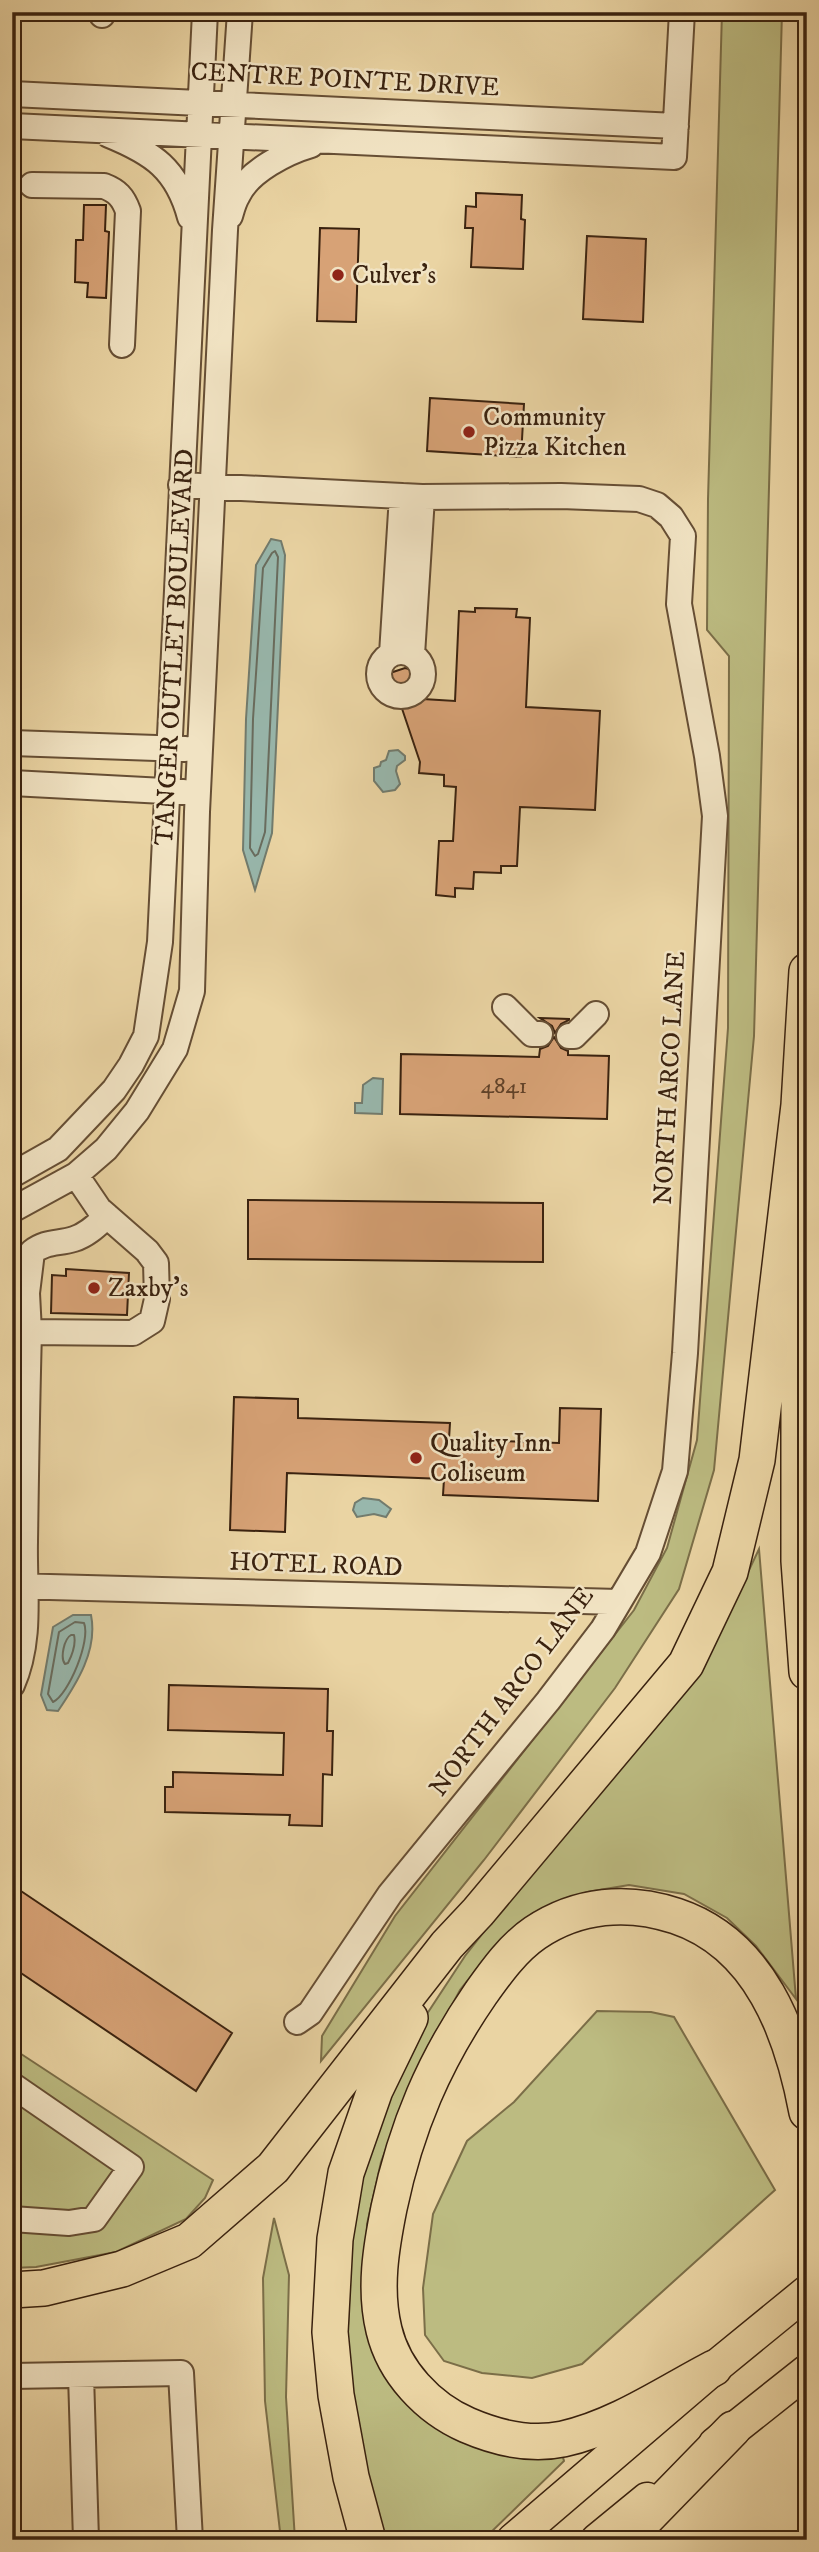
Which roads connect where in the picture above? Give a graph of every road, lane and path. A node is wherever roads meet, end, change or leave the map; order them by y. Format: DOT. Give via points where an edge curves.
graph roads {
  1 [pos="205,12"];
  2 [pos="240,12"];
  3 [pos="682,12"];
  4 [pos="12,94"];
  5 [pos="200,103"];
  6 [pos="234,105"];
  7 [pos="12,126"];
  8 [pos="676,126"];
  9 [pos="96,130"];
  10 [pos="198,135"];
  11 [pos="230,136"];
  12 [pos="324,141"];
  13 [pos="32,185"];
  14 [pos="193,228"];
  15 [pos="225,230"];
  16 [pos="122,345"];
  17 [pos="181,485"];
  18 [pos="213,486"];
  19 [pos="412,497"];
  20 [pos="402,654"];
  21 [pos="12,743"];
  22 [pos="169,748"];
  23 [pos="200,749"];
  24 [pos="12,783"];
  25 [pos="167,792"];
  26 [pos="198,793"];
  27 [pos="807,971"];
  28 [pos="505,1007"];
  29 [pos="596,1014"];
  30 [pos="540,1034"];
  31 [pos="569,1036"];
  32 [pos="799,1105"];
  33 [pos="12,1175"];
  34 [pos="76,1175"];
  35 [pos="12,1210"];
  36 [pos="107,1216"];
  37 [pos="20,1332"];
  38 [pos="18,1587"];
  39 [pos="618,1602"];
  40 [pos="807,1672"];
  41 [pos="12,1685"];
  42 [pos="478,1912"];
  43 [pos="297,2022"];
  44 [pos="12,2085"];
  45 [pos="807,2112"];
  46 [pos="12,2219"];
  47 [pos="12,2290"];
  48 [pos="795,2301"];
  49 [pos="714,2368"];
  50 [pos="81,2375"];
  51 [pos="12,2376"];
  52 [pos="799,2377"];
  53 [pos="733,2429"];
  54 [pos="86,2540"];
  55 [pos="190,2540"];
  56 [pos="368,2540"];
  57 [pos="513,2540"];
  58 [pos="597,2540"];
  59 [pos="625,2540"];
  1 -- 5 [label="street, TANGER OUTLET BOULEVARD"];
  2 -- 6 [label="street, TANGER OUTLET BOULEVARD"];
  3 -- 8 [label="street"];
  4 -- 5 [label="street, CENTRE POINTE DRIVE"];
  5 -- 6 [label="street, CENTRE POINTE DRIVE"];
  5 -- 10 [label="street, TANGER OUTLET BOULEVARD"];
  6 -- 8 [label="street, CENTRE POINTE DRIVE"];
  6 -- 11 [label="street, TANGER OUTLET BOULEVARD"];
  7 -- 9 [label="street"];
  8 -- 12 [label="street" via="674,157"];
  9 -- 10 [label="street"];
  9 -- 14 [label="street" via="133,145 163,165 176,180"];
  10 -- 11 [label="street"];
  10 -- 14 [label="street, TANGER OUTLET BOULEVARD"];
  11 -- 12 [label="street"];
  11 -- 15 [label="street, TANGER OUTLET BOULEVARD"];
  12 -- 15 [label="street" via="287,152 264,167 239,192"];
  13 -- 16 [label="street" via="104,186 124,199 128,211"];
  14 -- 17 [label="street, TANGER OUTLET BOULEVARD"];
  15 -- 18 [label="street, TANGER OUTLET BOULEVARD"];
  17 -- 18 [label="street, NORTH ARCO LANE"];
  17 -- 22 [label="street, TANGER OUTLET BOULEVARD"];
  18 -- 19 [label="street, NORTH ARCO LANE"];
  18 -- 23 [label="street, TANGER OUTLET BOULEVARD"];
  19 -- 20 [label="street"];
  19 -- 39 [label="street, NORTH ARCO LANE" via="639,499 657,505 683,536 679,604 715,816 685,1353 676,1471 648,1553"];
  21 -- 22 [label="street"];
  22 -- 23 [label="street"];
  22 -- 25 [label="street, TANGER OUTLET BOULEVARD"];
  23 -- 26 [label="street, TANGER OUTLET BOULEVARD"];
  24 -- 25 [label="street"];
  25 -- 26 [label="street"];
  25 -- 33 [label="street, TANGER OUTLET BOULEVARD" via="160,943 146,1036 114,1090 58,1149"];
  26 -- 34 [label="street, TANGER OUTLET BOULEVARD" via="192,991 175,1049 137,1111 106,1149"];
  27 -- 32 [label="highway"];
  28 -- 30 [label="street" via="532,1034"];
  29 -- 31 [label="street"];
  32 -- 40 [label="highway" via="799,1561"];
  32 -- 42 [label="highway" via="757,1460 730,1572 686,1664"];
  34 -- 35 [label="street, TANGER OUTLET BOULEVARD"];
  34 -- 36 [label="street"];
  36 -- 37 [label="street" via="74,1239 42,1244 32,1252"];
  36 -- 37 [label="street" via="156,1263 152,1321 133,1333"];
  37 -- 38 [label="street"];
  38 -- 39 [label="street, HOTEL ROAD"];
  38 -- 41 [label="street" via="26,1639"];
  39 -- 43 [label="street, NORTH ARCO LANE" via="548,1701 390,1894 310,2013"];
  42 -- 47 [label="highway" via="447,1945 273,2168 189,2241 122,2269 44,2288"];
  42 -- 56 [label="highway" via="410,2018 374,2090 346,2174 335,2239 330,2332 351,2477"];
  44 -- 46 [label="street" via="131,2167 94,2219 69,2223"];
  45 -- 49 [label="highway" via="800,2072 783,2023 765,1988 742,1959 716,1935 690,1921 652,1908 618,1905 558,1920 511,1955 469,2010 427,2084 412,2122 383,2239 379,2304 384,2333 397,2363 420,2393 447,2416 518,2441 562,2439 619,2419"];
  48 -- 49 [label="main road"];
  49 -- 57 [label="main road"];
  50 -- 51 [label="street"];
  50 -- 54 [label="street"];
  50 -- 55 [label="street" via="181,2373"];
  52 -- 53 [label="main road"];
  53 -- 58 [label="main road"];
  53 -- 59 [label="highway"];
}
